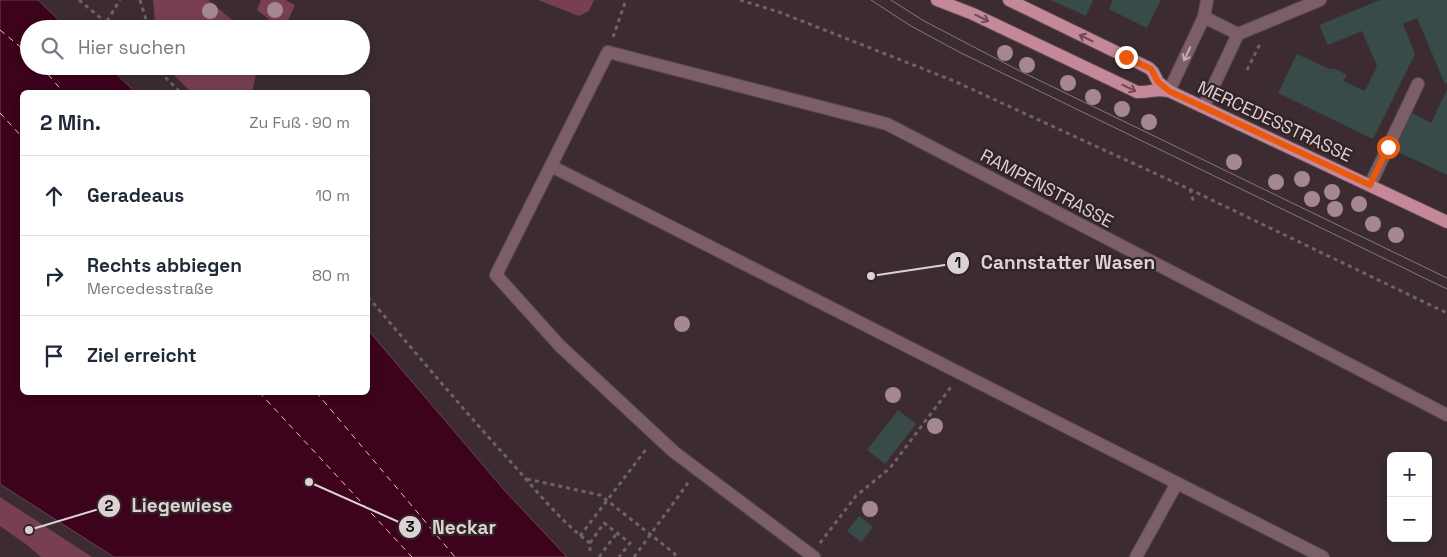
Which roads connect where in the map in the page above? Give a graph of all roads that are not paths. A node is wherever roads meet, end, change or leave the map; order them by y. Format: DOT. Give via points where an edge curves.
graph roads {
  1 [pos="937,0"];
  2 [pos="1009,0"];
  3 [pos="1207,0"];
  4 [pos="1320,0"];
  5 [pos="1204,17"];
  6 [pos="1238,34"];
  7 [pos="1418,84"];
  8 [pos="1169,91"];
  9 [pos="1204,106"];
  10 [pos="551,166"];
  11 [pos="1370,185"];
  12 [pos="1447,222"];
  13 [pos="1447,415"];
  14 [pos="1177,483"];
  15 [pos="812,556"];
  16 [pos="1136,557"];
  17 [pos="1323,557"];
  1 -- 8 [label="main road, MERCEDESSTRASSE, one-way" via="1137,92"];
  8 -- 2 [label="main road, MERCEDESSTRASSE, one-way" via="1149,68"];
  3 -- 5 [label="street"];
  4 -- 6 [label="street"];
  5 -- 6 [label="street"];
  5 -- 8 [label="street, one-way"];
  6 -- 9 [label="street"];
  7 -- 11 [label="street"];
  8 -- 9 [label="main road, MERCEDESSTRASSE"];
  9 -- 11 [label="main road, MERCEDESSTRASSE"];
  10 -- 13 [label="street, RAMPENSTRASSE" via="608,52 887,124"];
  10 -- 14 [label="street"];
  10 -- 15 [label="street" via="496,275 560,346 674,452"];
  11 -- 12 [label="main road, MERCEDESSTRASSE"];
  14 -- 16 [label="street"];
  14 -- 17 [label="street"];
}
